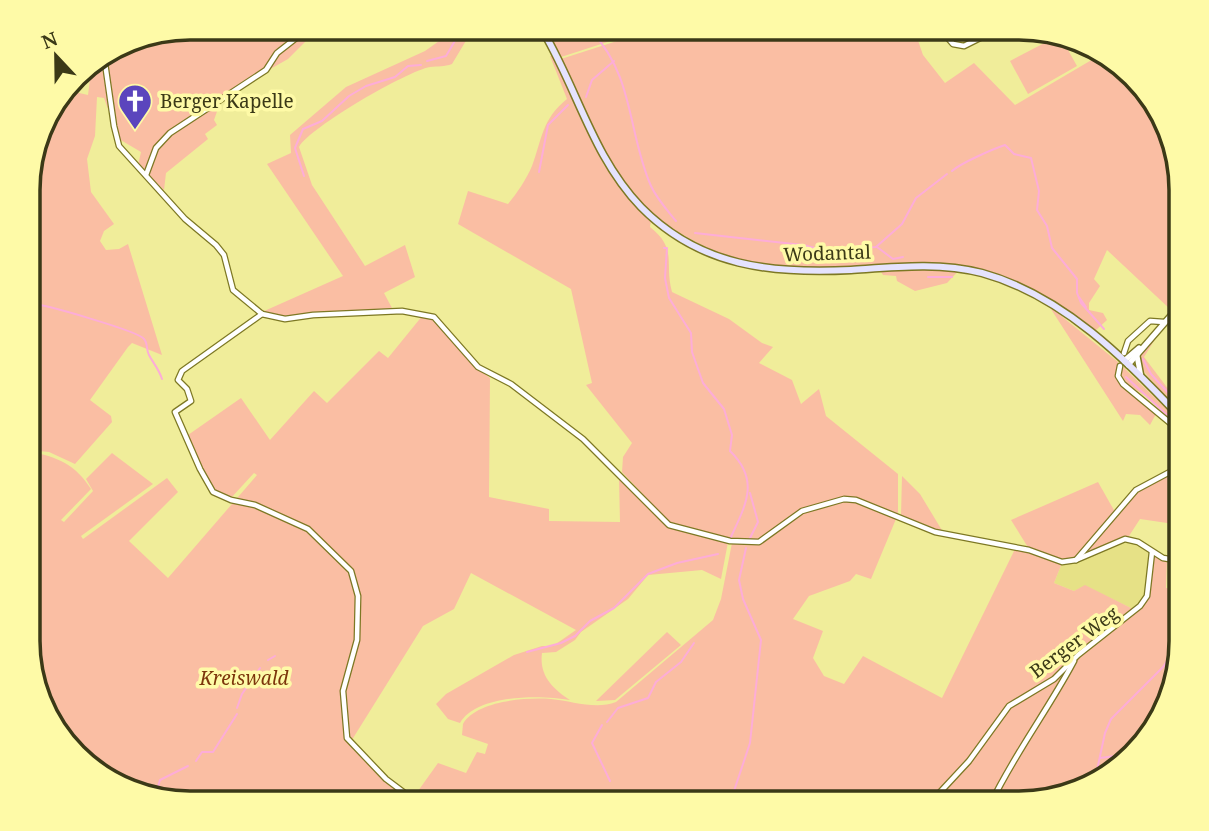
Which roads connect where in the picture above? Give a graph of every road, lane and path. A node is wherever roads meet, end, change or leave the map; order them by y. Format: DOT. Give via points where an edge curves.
graph roads {
  1 [pos="293,40"];
  2 [pos="547,40"];
  3 [pos="950,41"];
  4 [pos="974,41"];
  5 [pos="106,66"];
  6 [pos="146,175"];
  7 [pos="262,314"];
  8 [pos="1168,318"];
  9 [pos="1164,322"];
  10 [pos="1142,346"];
  11 [pos="1124,353"];
  12 [pos="1137,356"];
  13 [pos="1124,364"];
  14 [pos="1141,377"];
  15 [pos="1168,405"];
  16 [pos="1168,420"];
  17 [pos="1168,473"];
  18 [pos="1152,552"];
  19 [pos="1168,557"];
  20 [pos="1076,560"];
  21 [pos="1078,654"];
  22 [pos="401,790"];
  23 [pos="941,791"];
  24 [pos="997,791"];
  1 -- 6 [label="street" via="266,70 170,133 156,148"];
  2 -- 13 [label="main road, Wodantal" via="599,152 618,181 680,238 731,261 765,270 922,266 983,273 1043,299"];
  3 -- 4 [label="street" via="964,46"];
  5 -- 6 [label="street" via="119,144"];
  6 -- 7 [label="street" via="185,219 216,245 224,255 233,290"];
  7 -- 20 [label="street" via="285,319 402,312 434,317 478,368 512,384 583,439 669,525 730,541 759,542 802,511 856,500 934,532 1029,550 1062,562"];
  7 -- 22 [label="street" via="190,363 178,380 191,401 175,412 213,492 308,529 354,576 357,649 342,705 347,738"];
  8 -- 9 [label="street"];
  9 -- 10 [label="street"];
  9 -- 11 [label="street" via="1150,321 1128,341"];
  10 -- 12 [label="street"];
  10 -- 13 [label="street"];
  12 -- 13 [label="street"];
  12 -- 14 [label="street"];
  13 -- 14 [label="main road, Wodantal"];
  13 -- 16 [label="street" via="1118,376 1123,384"];
  14 -- 15 [label="main road, Wodantal"];
  17 -- 20 [label="street" via="1136,490"];
  18 -- 19 [label="street"];
  18 -- 20 [label="street" via="1125,539"];
  18 -- 21 [label="street, Berger Weg" via="1147,596 1140,606"];
  21 -- 23 [label="street, Berger Weg" via="1054,679 1009,706"];
  21 -- 24 [label="street"];
}
